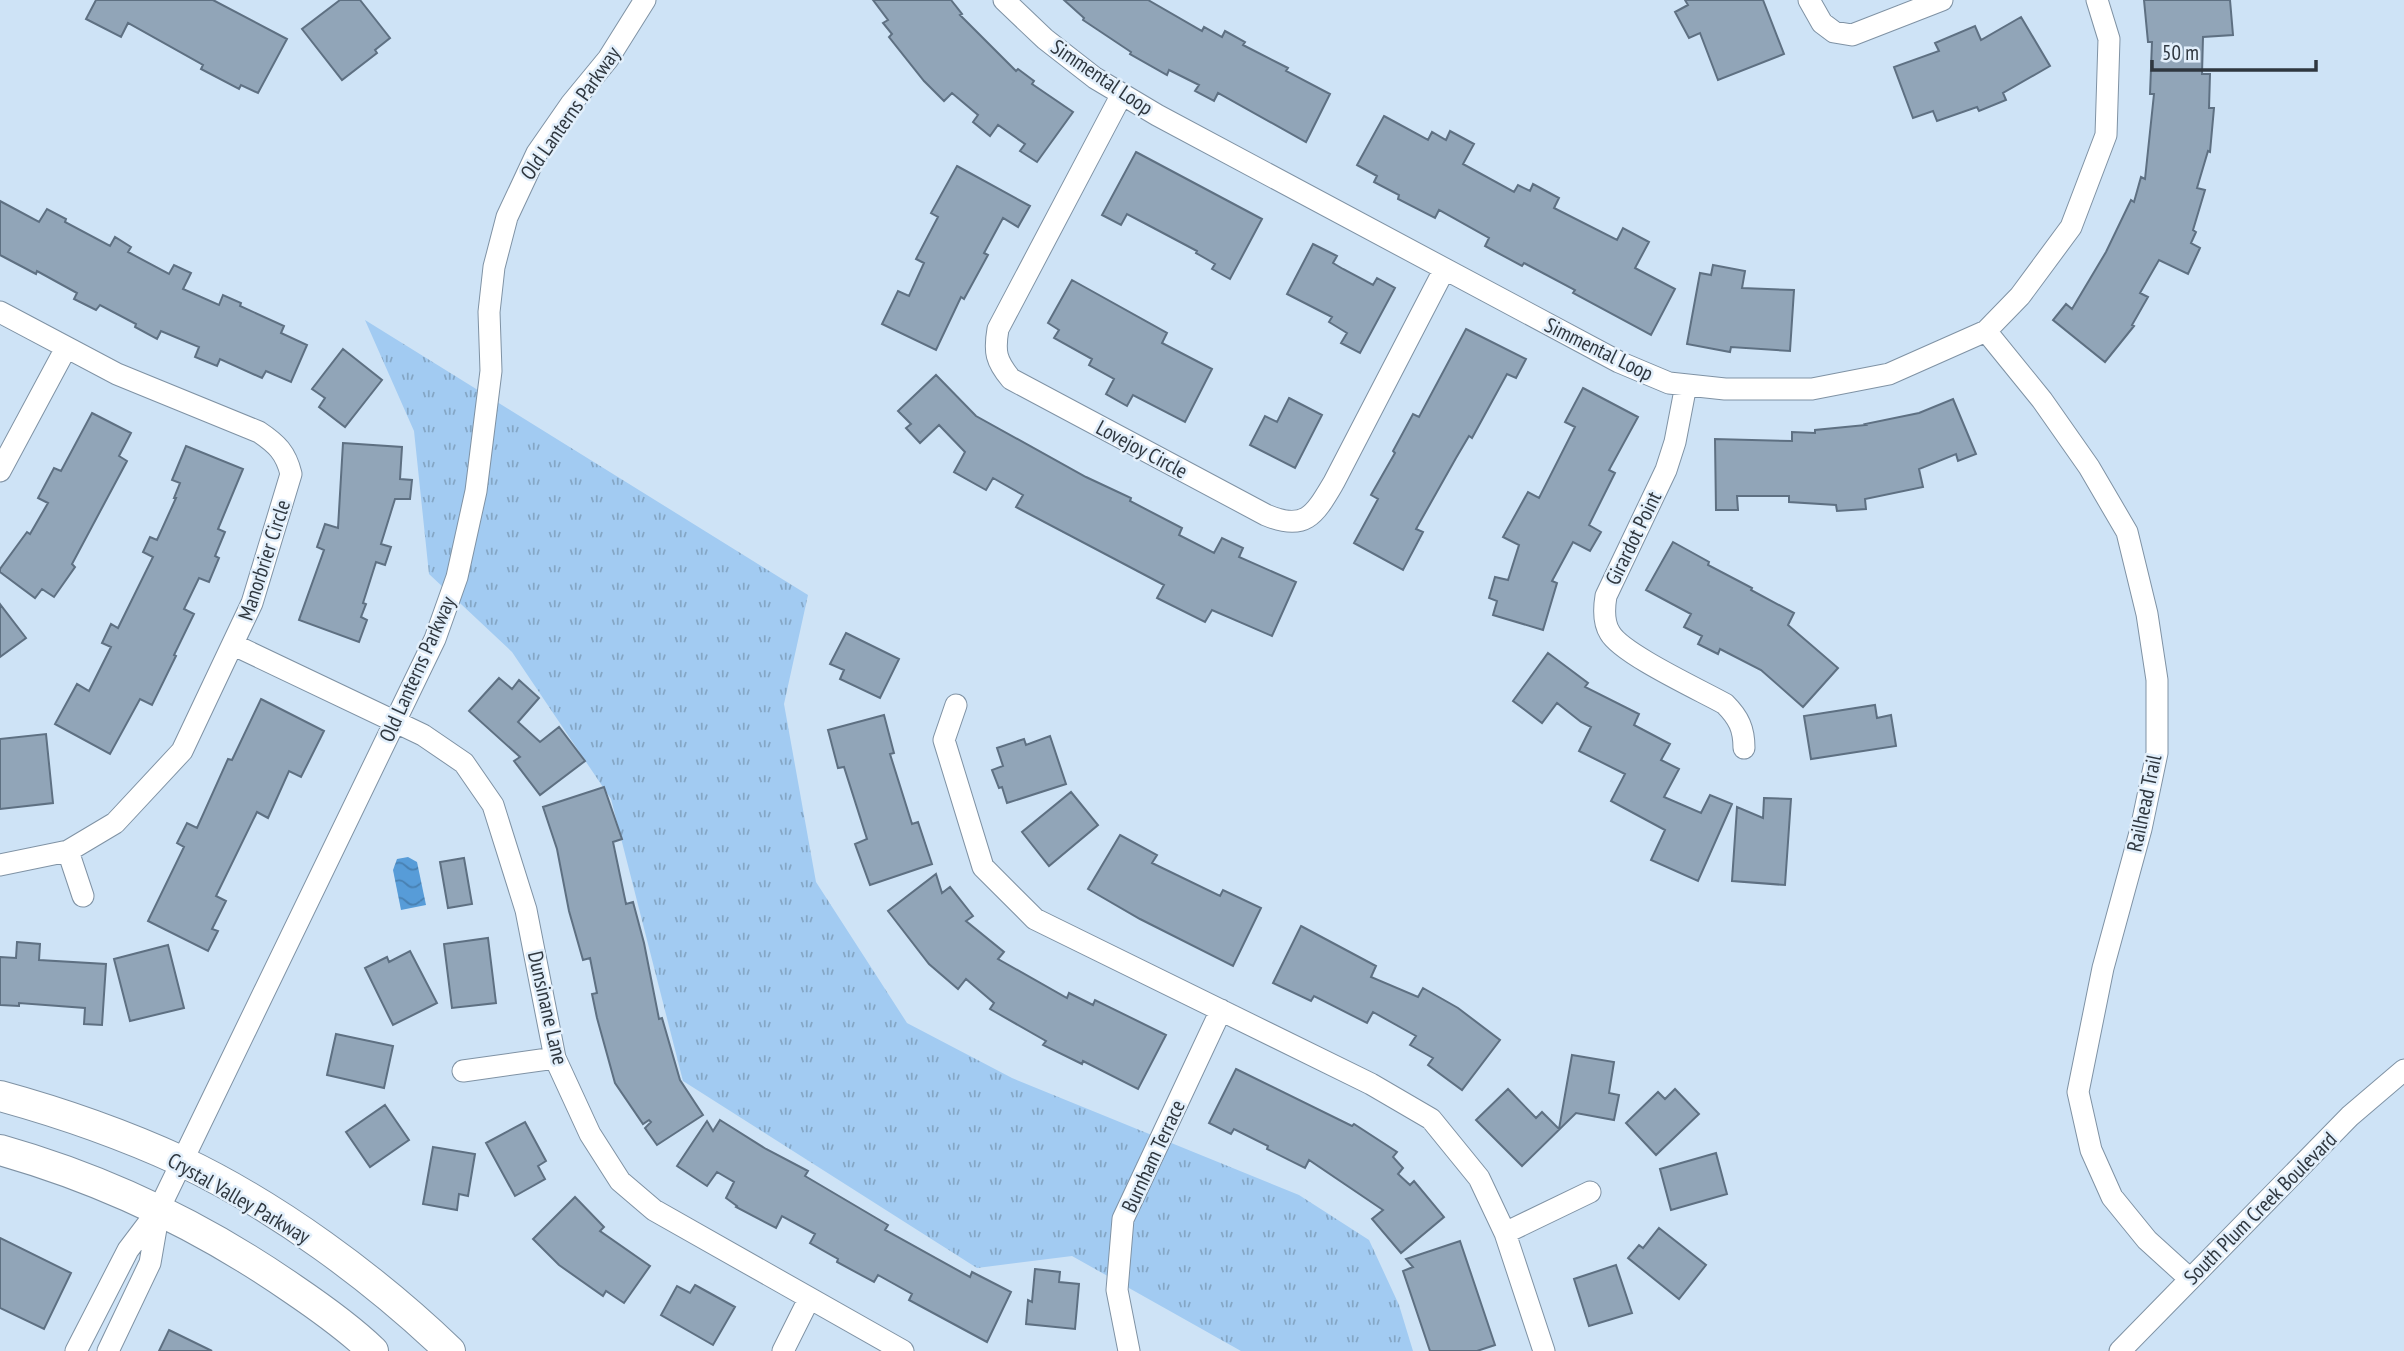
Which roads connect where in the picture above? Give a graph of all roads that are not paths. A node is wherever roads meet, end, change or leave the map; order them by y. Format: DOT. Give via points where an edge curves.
graph roads {
  1 [pos="645,0"];
  2 [pos="1004,0"];
  3 [pos="1809,0"];
  4 [pos="1942,0"];
  5 [pos="2097,0"];
  6 [pos="1122,94"];
  7 [pos="1444,270"];
  8 [pos="0,312"];
  9 [pos="1986,331"];
  10 [pos="66,348"];
  11 [pos="1686,385"];
  12 [pos="0,471"];
  13 [pos="234,645"];
  14 [pos="956,705"];
  15 [pos="395,723"];
  16 [pos="1744,748"];
  17 [pos="68,851"];
  18 [pos="0,865"];
  19 [pos="83,896"];
  20 [pos="1220,1010"];
  21 [pos="555,1058"];
  22 [pos="2404,1070"];
  23 [pos="463,1071"];
  24 [pos="0,1096"];
  25 [pos="0,1150"];
  26 [pos="182,1162"];
  27 [pos="1590,1192"];
  28 [pos="159,1209"];
  29 [pos="1505,1233"];
  30 [pos="2190,1279"];
  31 [pos="809,1299"];
  32 [pos="76,1351"];
  33 [pos="108,1351"];
  34 [pos="373,1351"];
  35 [pos="450,1351"];
  36 [pos="783,1351"];
  37 [pos="903,1351"];
  38 [pos="1129,1351"];
  39 [pos="1544,1351"];
  40 [pos="2120,1351"];
  1 -- 15 [label="street, Old Lanterns Parkway" via="608,59 537,153 507,217 494,267 489,312 491,371 476,491 457,577 435,639"];
  2 -- 6 [label="street, Simmental Loop" via="1045,39"];
  3 -- 4 [label="street" via="1822,23 1852,36"];
  5 -- 9 [label="street, Simmental Loop" via="2109,39 2106,135 2071,227 2020,296"];
  6 -- 7 [label="street, Simmental Loop"];
  6 -- 7 [label="street, Lovejoy Circle" via="998,328 997,355 1011,379 1266,515 1282,522 1300,522 1317,511 1334,482"];
  7 -- 11 [label="street, Simmental Loop" via="1619,362"];
  8 -- 10 [label="street, Manorbrier Circle"];
  9 -- 11 [label="street, Simmental Loop" via="1889,374 1812,389"];
  9 -- 30 [label="street, Railhead Trail" via="2089,467 2127,532 2147,614 2157,680 2157,753 2103,968 2078,1092 2091,1150 2112,1197 2147,1240"];
  10 -- 12 [label="street"];
  10 -- 13 [label="street, Manorbrier Circle" via="259,432 287,458 291,474 286,494"];
  11 -- 16 [label="street, Girardot Point" via="1666,470 1606,596 1604,611 1609,632 1622,647 1736,714 1744,731"];
  13 -- 15 [label="street, Dunsinane Lane"];
  13 -- 17 [label="street, Manorbrier Circle" via="182,751 115,823"];
  14 -- 20 [label="street" via="944,740 984,867 1035,919"];
  15 -- 21 [label="street, Dunsinane Lane" via="423,735 464,763 493,806 526,910"];
  15 -- 26 [label="street, Old Lanterns Parkway"];
  17 -- 18 [label="street, Manorbrier Circle"];
  17 -- 19 [label="street"];
  20 -- 29 [label="street" via="1371,1084 1431,1119 1479,1178"];
  20 -- 38 [label="street, Burnham Terrace" via="1123,1219 1116,1290"];
  21 -- 23 [label="street"];
  21 -- 31 [label="street, Dunsinane Lane" via="590,1134 620,1181 654,1210"];
  22 -- 30 [label="street, South Plum Creek Boulevard" via="2350,1116"];
  24 -- 26 [label="main road, Crystal Valley Parkway" via="108,1131"];
  25 -- 28 [label="main road" via="100,1183"];
  26 -- 28 [label="street, Old Lanterns Parkway"];
  26 -- 35 [label="main road, Crystal Valley Parkway" via="300,1231 353,1268"];
  27 -- 29 [label="street"];
  28 -- 32 [label="street, Old Lanterns Parkway" via="128,1250"];
  28 -- 33 [label="street, Old Lanterns Parkway" via="150,1263"];
  28 -- 34 [label="main road" via="272,1274"];
  29 -- 39 [label="street"];
  30 -- 40 [label="street, South Plum Creek Boulevard"];
  31 -- 36 [label="street"];
  31 -- 37 [label="street, Dunsinane Lane"];
}
